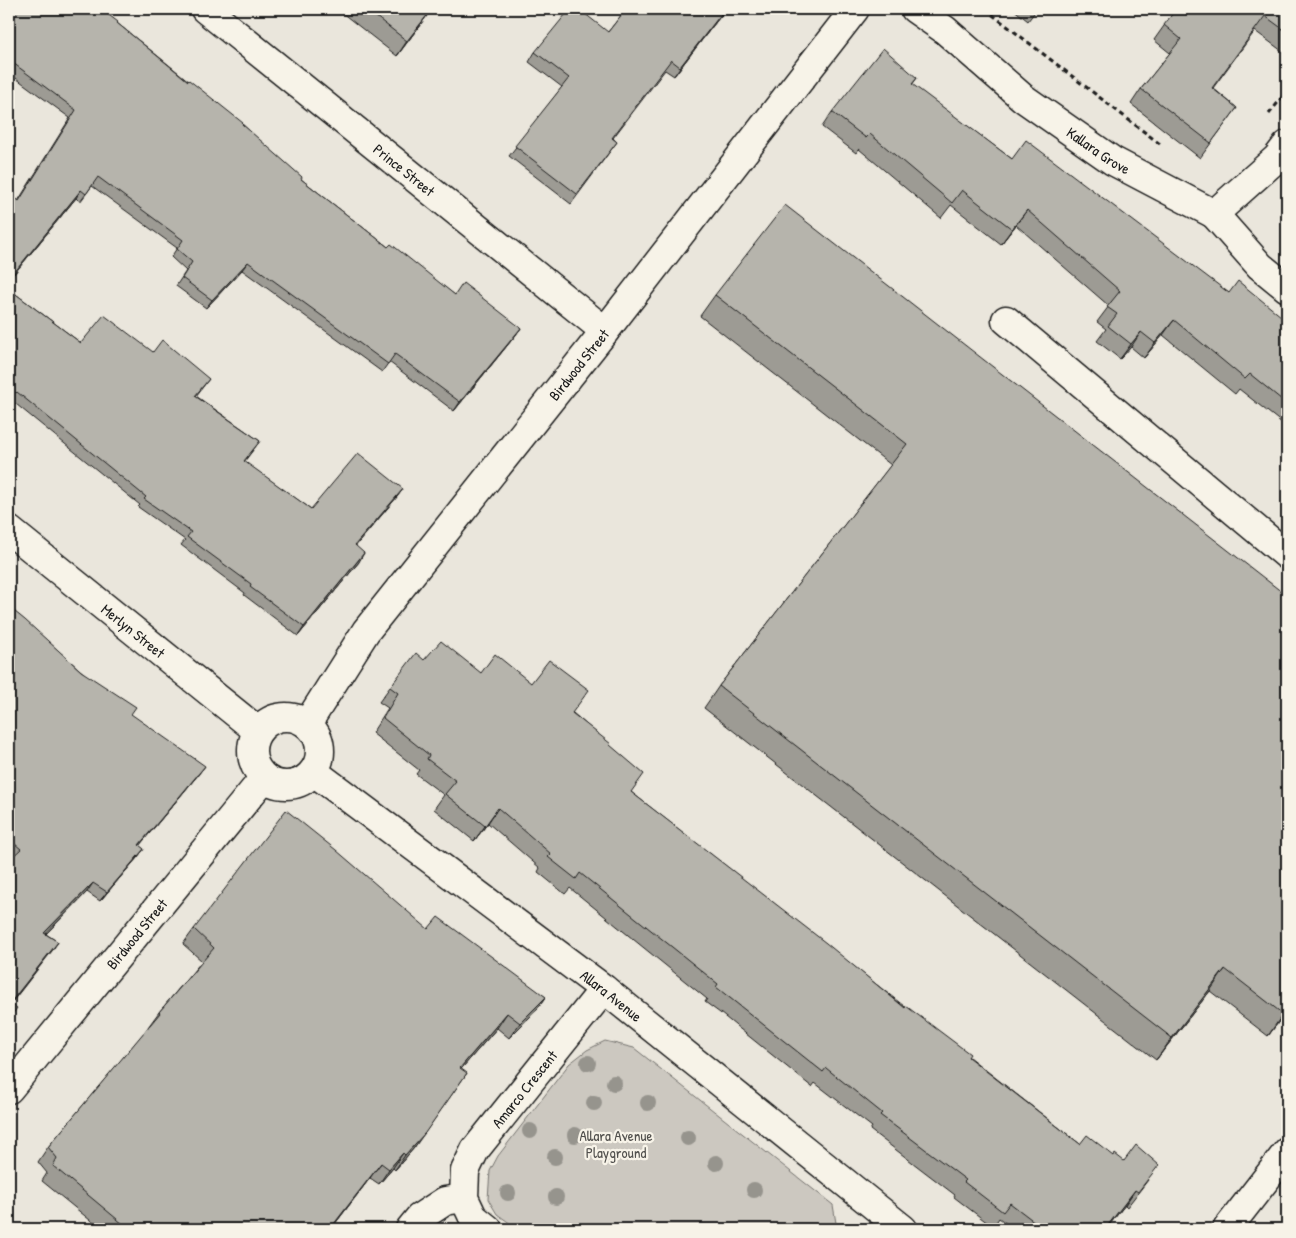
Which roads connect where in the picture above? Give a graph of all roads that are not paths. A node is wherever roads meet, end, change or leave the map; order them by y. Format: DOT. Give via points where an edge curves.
graph roads {
  1 [pos="205,9"];
  2 [pos="855,9"];
  3 [pos="915,9"];
  4 [pos="1287,145"];
  5 [pos="1214,214"];
  6 [pos="1287,288"];
  7 [pos="1006,320"];
  8 [pos="605,331"];
  9 [pos="9,530"];
  10 [pos="1287,555"];
  11 [pos="307,724"];
  12 [pos="258,731"];
  13 [pos="314,772"];
  14 [pos="264,778"];
  15 [pos="604,989"];
  16 [pos="9,1090"];
  17 [pos="1287,1152"];
  18 [pos="464,1198"];
  19 [pos="889,1225"];
  20 [pos="410,1229"];
  21 [pos="488,1229"];
  22 [pos="1228,1229"];
  1 -- 8 [label="street, Prince Street"];
  2 -- 8 [label="street, Birdwood Street"];
  3 -- 5 [label="street, Kallara Grove" via="945,30 1023,98 1113,161"];
  4 -- 5 [label="street"];
  5 -- 6 [label="street" via="1260,266"];
  7 -- 10 [label="street"];
  8 -- 11 [label="street, Birdwood Street" via="366,631"];
  9 -- 12 [label="street, Merlyn Street"];
  11 -- 12 [label="street" via="287,716 266,723"];
  11 -- 13 [label="street" via="320,741 319,763"];
  12 -- 14 [label="street" via="252,750 253,761"];
  13 -- 14 [label="street" via="305,780 284,786"];
  13 -- 15 [label="street, Allara Avenue"];
  14 -- 16 [label="street, Birdwood Street"];
  15 -- 18 [label="street, Amarco Crescent" via="475,1150 465,1171"];
  15 -- 19 [label="street, Allara Avenue"];
  17 -- 22 [label="street"];
  18 -- 20 [label="street" via="445,1201 419,1218"];
  18 -- 21 [label="street" via="473,1217"];
}
